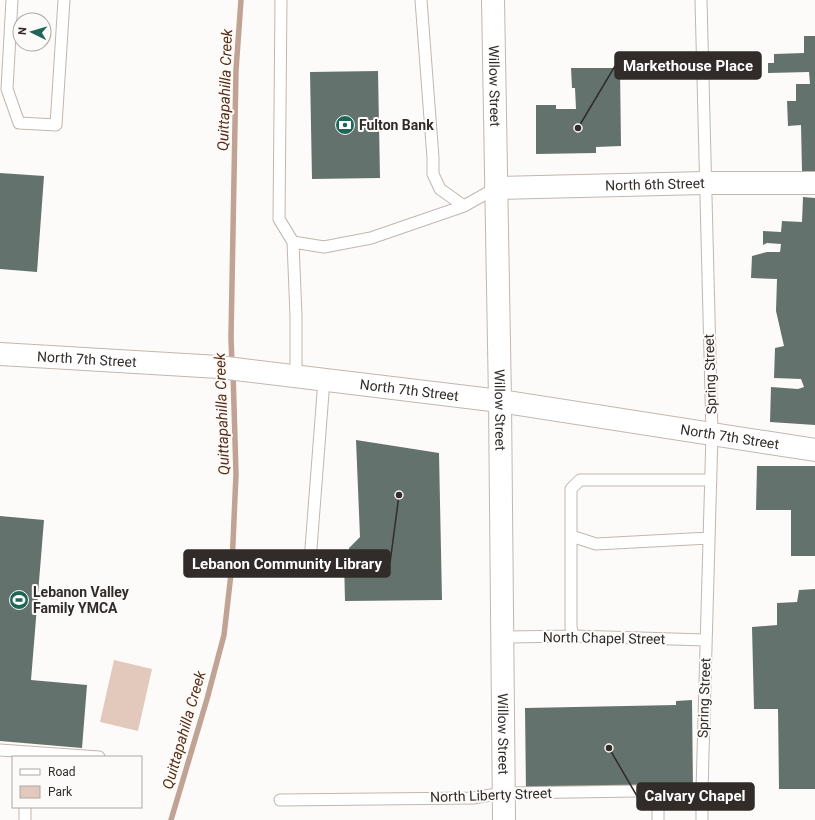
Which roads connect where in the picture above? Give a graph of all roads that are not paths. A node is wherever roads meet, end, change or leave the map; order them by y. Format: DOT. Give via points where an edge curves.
graph roads {
  1 [pos="12,0"];
  2 [pos="64,0"];
  3 [pos="281,0"];
  4 [pos="421,0"];
  5 [pos="493,0"];
  6 [pos="701,0"];
  7 [pos="705,183"];
  8 [pos="815,183"];
  9 [pos="496,188"];
  10 [pos="464,206"];
  11 [pos="293,242"];
  12 [pos="0,354"];
  13 [pos="296,377"];
  14 [pos="324,380"];
  15 [pos="500,402"];
  16 [pos="712,434"];
  17 [pos="815,450"];
  18 [pos="711,480"];
  19 [pos="571,536"];
  20 [pos="709,538"];
  21 [pos="311,548"];
  22 [pos="574,636"];
  23 [pos="502,637"];
  24 [pos="706,640"];
  25 [pos="0,750"];
  26 [pos="25,754"];
  27 [pos="74,756"];
  28 [pos="702,790"];
  29 [pos="658,791"];
  30 [pos="504,793"];
  31 [pos="280,800"];
  32 [pos="25,808"];
  33 [pos="25,820"];
  34 [pos="504,820"];
  35 [pos="658,820"];
  36 [pos="702,820"];
  1 -- 2 [label="lane" via="7,89 9,96 19,123 56,124"];
  3 -- 11 [label="lane" via="279,219"];
  4 -- 10 [label="lane" via="433,174 440,189"];
  5 -- 9 [label="street, Willow Street"];
  6 -- 7 [label="lane, Spring Street"];
  7 -- 8 [label="street, North 6th Street"];
  7 -- 9 [label="street, North 6th Street"];
  7 -- 16 [label="lane, Spring Street"];
  9 -- 10 [label="lane"];
  9 -- 15 [label="street, Willow Street"];
  10 -- 11 [label="lane" via="371,238 324,247"];
  11 -- 13 [label="lane"];
  12 -- 13 [label="street, North 7th Street" via="219,367"];
  13 -- 14 [label="street, North 7th Street"];
  14 -- 15 [label="street, North 7th Street"];
  14 -- 21 [label="lane"];
  15 -- 16 [label="street, North 7th Street"];
  15 -- 23 [label="street, Willow Street"];
  16 -- 17 [label="street, North 7th Street"];
  16 -- 18 [label="lane, Spring Street"];
  18 -- 19 [label="lane" via="580,480 571,489"];
  18 -- 20 [label="lane, Spring Street"];
  19 -- 20 [label="lane" via="596,544"];
  19 -- 22 [label="lane" via="570,627"];
  20 -- 24 [label="lane, Spring Street"];
  22 -- 23 [label="lane, North Chapel Street"];
  22 -- 24 [label="lane, North Chapel Street"];
  23 -- 30 [label="street, Willow Street"];
  24 -- 28 [label="lane, Spring Street"];
  25 -- 26 [label="lane"];
  26 -- 27 [label="lane"];
  28 -- 29 [label="lane, North Liberty Street"];
  28 -- 36 [label="lane, Spring Street"];
  29 -- 30 [label="lane, North Liberty Street"];
  29 -- 35 [label="lane"];
  30 -- 31 [label="lane, North Liberty Street" via="473,798"];
  30 -- 34 [label="street, Willow Street"];
  32 -- 33 [label="lane"];
}
